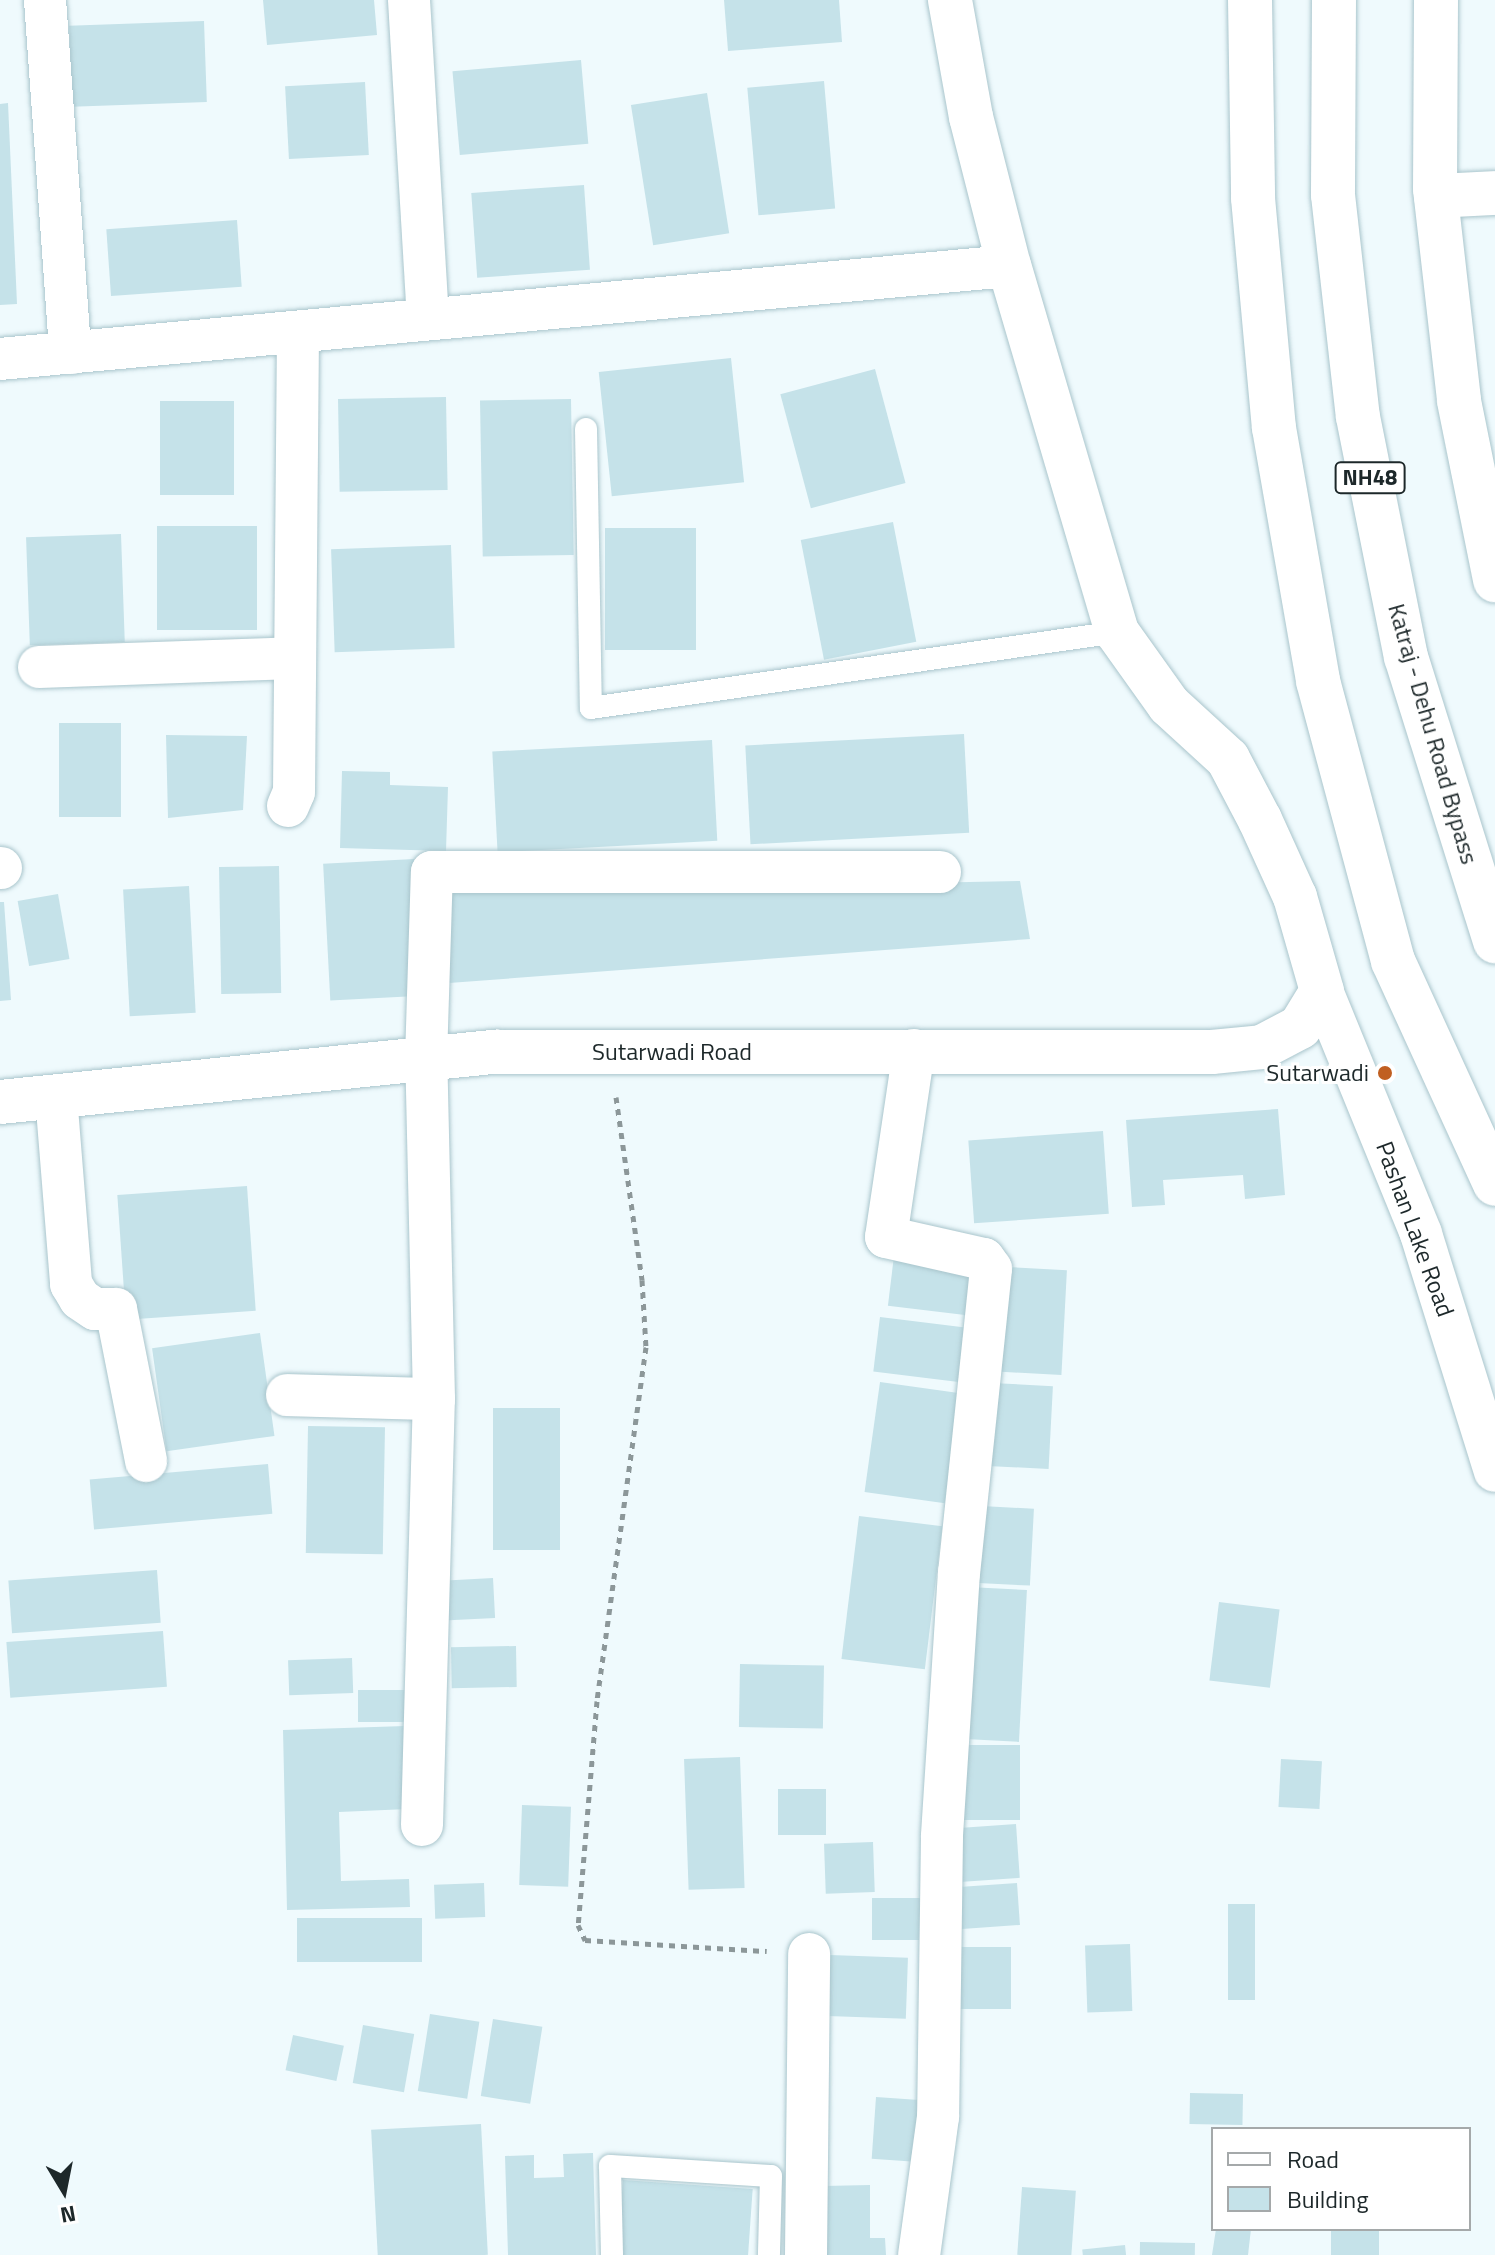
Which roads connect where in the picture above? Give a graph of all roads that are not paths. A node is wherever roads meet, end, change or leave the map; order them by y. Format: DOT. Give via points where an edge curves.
graph roads {
  1 [pos="45,0"];
  2 [pos="409,0"];
  3 [pos="950,0"];
  4 [pos="1250,0"];
  5 [pos="1334,0"];
  6 [pos="1436,0"];
  7 [pos="1495,193"];
  8 [pos="1436,196"];
  9 [pos="1009,266"];
  10 [pos="428,316"];
  11 [pos="298,332"];
  12 [pos="70,353"];
  13 [pos="0,359"];
  14 [pos="586,429"];
  15 [pos="1495,580"];
  16 [pos="1117,632"];
  17 [pos="294,658"];
  18 [pos="39,667"];
  19 [pos="288,806"];
  20 [pos="940,872"];
  21 [pos="1495,941"];
  22 [pos="1322,991"];
  23 [pos="914,1050"];
  24 [pos="426,1059"];
  25 [pos="56,1096"];
  26 [pos="0,1102"];
  27 [pos="1495,1184"];
  28 [pos="287,1395"];
  29 [pos="434,1399"];
  30 [pos="146,1461"];
  31 [pos="1495,1471"];
  32 [pos="422,1825"];
  33 [pos="809,1954"];
  34 [pos="612,2255"];
  35 [pos="769,2255"];
  36 [pos="806,2255"];
  37 [pos="919,2255"];
  1 -- 12 [label="street"];
  2 -- 10 [label="street"];
  3 -- 9 [label="main road" via="971,117"];
  4 -- 27 [label="main road" via="1253,198 1274,428 1318,681 1393,961"];
  5 -- 21 [label="main road, Katraj - Dehu Road Bypass / NH48" via="1333,195 1358,417 1406,657"];
  6 -- 8 [label="main road"];
  7 -- 8 [label="main road"];
  8 -- 15 [label="main road" via="1459,401"];
  9 -- 10 [label="street"];
  9 -- 16 [label="main road"];
  10 -- 11 [label="street"];
  11 -- 12 [label="street"];
  11 -- 17 [label="street"];
  12 -- 13 [label="street"];
  14 -- 16 [label="lane" via="591,708"];
  16 -- 22 [label="main road" via="1169,705 1228,759 1295,897"];
  17 -- 18 [label="street"];
  17 -- 19 [label="street" via="294,792"];
  20 -- 24 [label="street" via="432,872"];
  22 -- 23 [label="main road, Sutarwadi Road" via="1300,1027 1262,1047 1212,1052"];
  22 -- 31 [label="street, Pashan Lake Road" via="1421,1234"];
  23 -- 24 [label="main road, Sutarwadi Road" via="496,1052"];
  23 -- 37 [label="street" via="886,1237 984,1259 991,1269 959,1572 942,1837 938,2117"];
  24 -- 25 [label="main road, Sutarwadi Road"];
  24 -- 29 [label="street"];
  25 -- 26 [label="main road, Sutarwadi Road"];
  25 -- 30 [label="street" via="71,1284 95,1309 116,1309"];
  28 -- 29 [label="street"];
  29 -- 32 [label="street"];
  33 -- 36 [label="street"];
  34 -- 35 [label="lane" via="610,2166 771,2176"];
}
